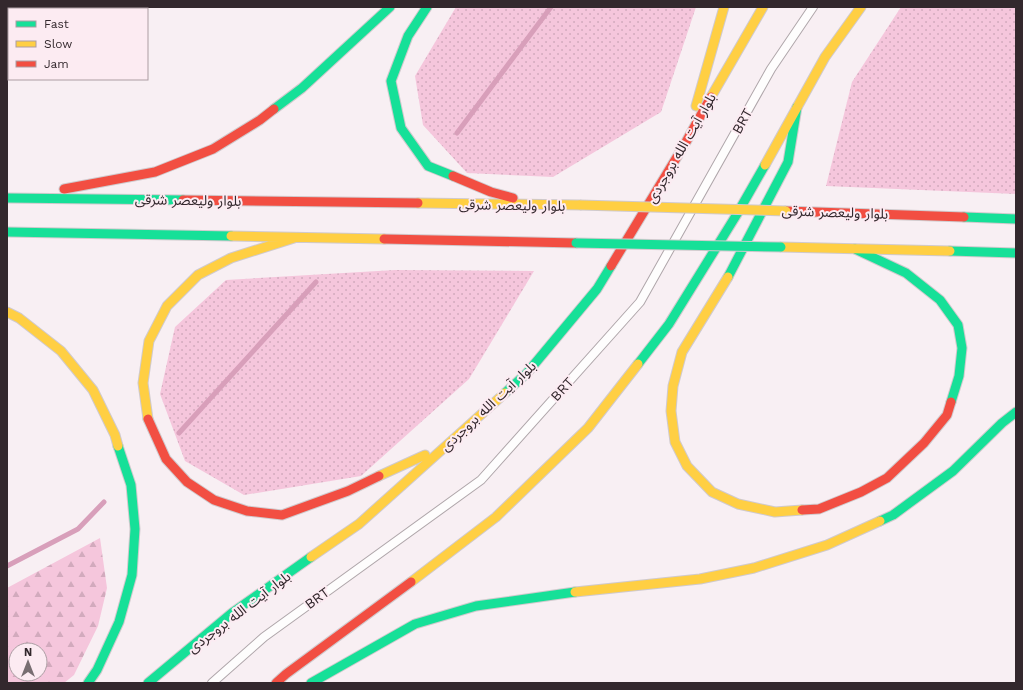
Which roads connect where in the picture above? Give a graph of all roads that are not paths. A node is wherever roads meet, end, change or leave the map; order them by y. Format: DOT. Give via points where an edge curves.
graph roads {
  1 [pos="390,7"];
  2 [pos="427,7"];
  3 [pos="724,7"];
  4 [pos="763,7"];
  5 [pos="813,7"];
  6 [pos="861,7"];
  7 [pos="797,107"];
  8 [pos="686,142"];
  9 [pos="7,198"];
  10 [pos="17,198"];
  11 [pos="544,205"];
  12 [pos="1016,219"];
  13 [pos="7,232"];
  14 [pos="294,238"];
  15 [pos="855,249"];
  16 [pos="1016,252"];
  17 [pos="7,312"];
  18 [pos="1016,412"];
  19 [pos="448,444"];
  20 [pos="88,683"];
  21 [pos="148,683"];
  22 [pos="212,683"];
  23 [pos="276,683"];
  24 [pos="311,683"];
  1 -- 10 [label="main road" via="302,88 260,120 213,149 155,172"];
  2 -- 11 [label="main road" via="408,36 391,81 401,128 428,166 491,192"];
  3 -- 8 [label="main road"];
  4 -- 8 [label="main road, بلوار آیت الله بروجردی"];
  5 -- 22 [label="lane, BRT" via="771,69 644,295 634,308 481,480 264,637"];
  6 -- 7 [label="main road" via="825,57"];
  7 -- 15 [label="main road" via="788,162 728,277 682,352 673,386 671,411 675,442 687,466 712,492 738,504 775,512 819,509 887,478 924,443 947,415 960,376 962,348 958,325 940,300 906,273"];
  7 -- 23 [label="main road" via="737,214 669,324 588,428 496,516"];
  8 -- 19 [label="main road, بلوار آیت الله بروجردی" via="597,289 527,373"];
  9 -- 10 [label="main road, بلوار ولیعصر شرقی"];
  10 -- 11 [label="main road, بلوار ولیعصر شرقی"];
  11 -- 12 [label="main road, بلوار ولیعصر شرقی, bridge"];
  13 -- 14 [label="main road"];
  14 -- 15 [label="main road, bridge"];
  14 -- 19 [label="main road" via="231,258 198,275 167,306 149,341 143,384 148,419 166,458 187,482 214,500 247,512 282,515 348,491"];
  15 -- 16 [label="main road"];
  17 -- 20 [label="main road" via="19,318 61,351 93,390 115,435 131,485 135,528 132,575 119,622 97,670"];
  18 -- 24 [label="main road" via="953,471 892,515 828,544 754,568 700,579 554,594 476,606 416,624"];
  19 -- 21 [label="main road, بلوار آیت الله بروجردی" via="359,524 232,613"];
}
